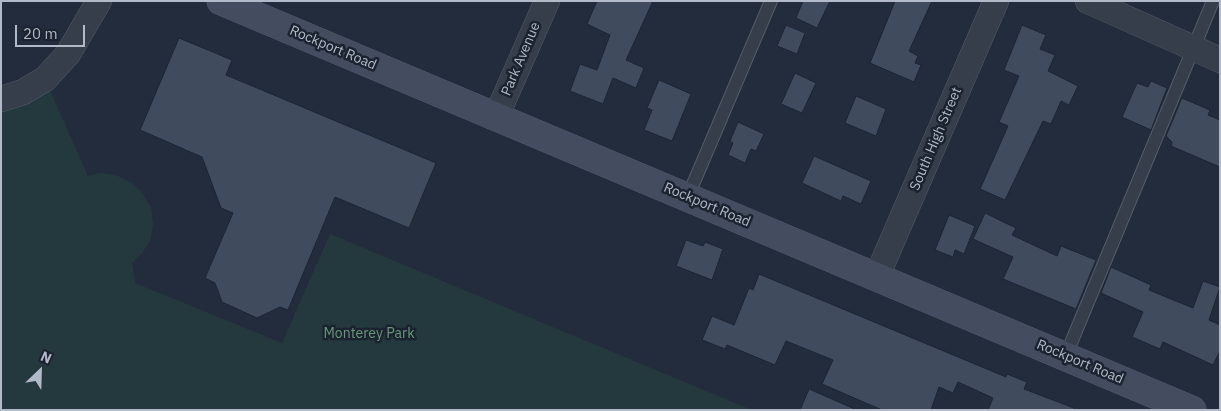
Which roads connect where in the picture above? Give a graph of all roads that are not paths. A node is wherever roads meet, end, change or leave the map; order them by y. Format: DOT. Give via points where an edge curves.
graph roads {
  1 [pos="99,1"];
  2 [pos="221,1"];
  3 [pos="546,1"];
  4 [pos="771,1"];
  5 [pos="996,1"];
  6 [pos="1088,1"];
  7 [pos="1213,1"];
  8 [pos="1194,48"];
  9 [pos="1220,60"];
  10 [pos="1,99"];
  11 [pos="496,117"];
  12 [pos="688,196"];
  13 [pos="876,276"];
  14 [pos="1066,355"];
  15 [pos="1192,410"];
  1 -- 10 [label="street" via="68,54 45,79 23,92"];
  2 -- 11 [label="street, Rockport Road"];
  3 -- 11 [label="street, Park Avenue"];
  4 -- 12 [label="lane"];
  5 -- 13 [label="street, South High Street"];
  6 -- 8 [label="street"];
  7 -- 8 [label="lane"];
  8 -- 9 [label="street"];
  8 -- 14 [label="lane"];
  11 -- 12 [label="street, Rockport Road"];
  12 -- 13 [label="street, Rockport Road"];
  13 -- 14 [label="street, Rockport Road"];
  14 -- 15 [label="street, Rockport Road"];
}
